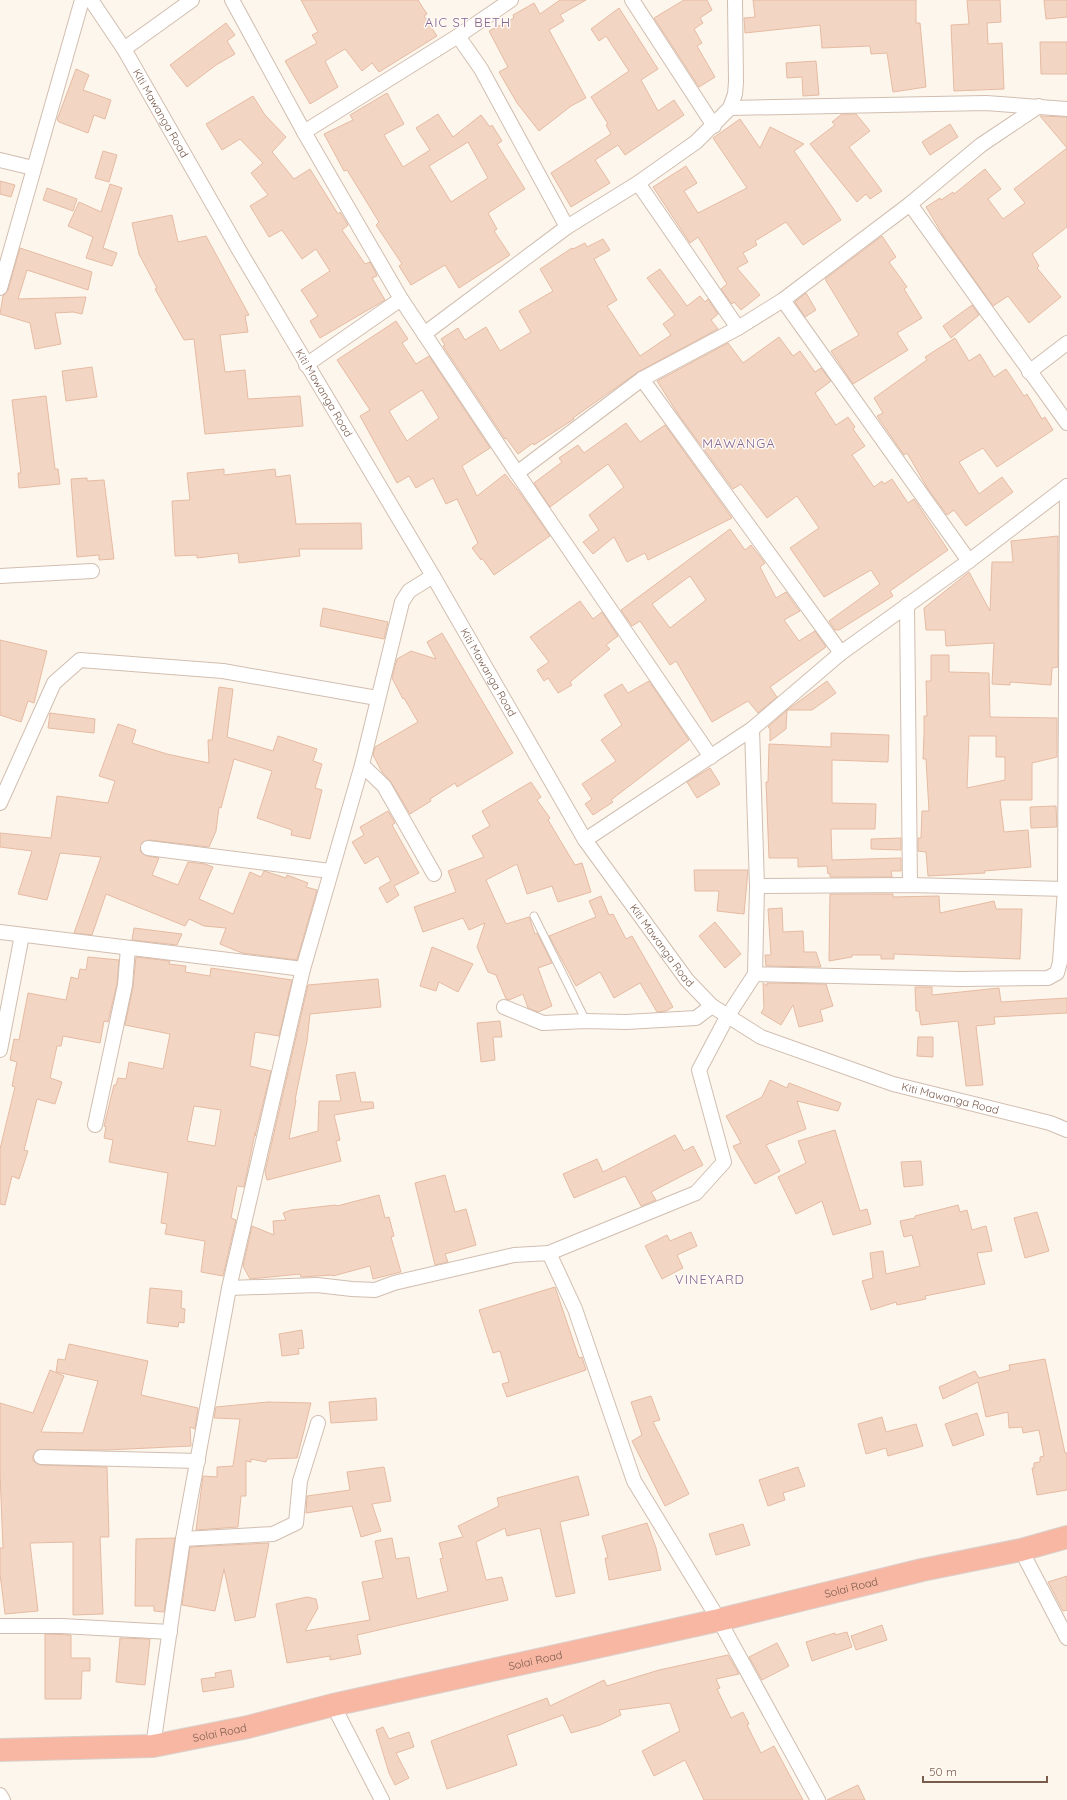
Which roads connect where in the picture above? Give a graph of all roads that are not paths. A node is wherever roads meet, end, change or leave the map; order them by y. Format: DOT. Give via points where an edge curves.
graph roads {
  1 [pos="82,0"];
  2 [pos="91,0"];
  3 [pos="192,0"];
  4 [pos="232,0"];
  5 [pos="511,0"];
  6 [pos="632,0"];
  7 [pos="735,0"];
  8 [pos="458,36"];
  9 [pos="124,49"];
  10 [pos="1039,106"];
  11 [pos="730,108"];
  12 [pos="1067,109"];
  13 [pos="714,126"];
  14 [pos="304,132"];
  15 [pos="0,160"];
  16 [pos="33,168"];
  17 [pos="638,183"];
  18 [pos="910,204"];
  19 [pos="567,227"];
  20 [pos="0,288"];
  21 [pos="401,299"];
  22 [pos="783,300"];
  23 [pos="738,328"];
  24 [pos="424,334"];
  25 [pos="1067,343"];
  26 [pos="306,365"];
  27 [pos="1029,372"];
  28 [pos="642,379"];
  29 [pos="1067,422"];
  30 [pos="517,473"];
  31 [pos="1067,486"];
  32 [pos="969,561"];
  33 [pos="92,571"];
  34 [pos="0,576"];
  35 [pos="433,576"];
  36 [pos="907,605"];
  37 [pos="841,653"];
  38 [pos="378,698"];
  39 [pos="752,729"];
  40 [pos="711,757"];
  41 [pos="362,765"];
  42 [pos="0,803"];
  43 [pos="585,840"];
  44 [pos="148,848"];
  45 [pos="330,871"];
  46 [pos="434,874"];
  47 [pos="910,885"];
  48 [pos="757,886"];
  49 [pos="1066,889"];
  50 [pos="534,916"];
  51 [pos="0,932"];
  52 [pos="22,935"];
  53 [pos="128,948"];
  54 [pos="303,969"];
  55 [pos="755,974"];
  56 [pos="712,1006"];
  57 [pos="504,1007"];
  58 [pos="727,1017"];
  59 [pos="586,1020"];
  60 [pos="0,1050"];
  61 [pos="95,1125"];
  62 [pos="1067,1130"];
  63 [pos="549,1253"];
  64 [pos="229,1288"];
  65 [pos="318,1423"];
  66 [pos="41,1457"];
  67 [pos="198,1461"];
  68 [pos="1067,1537"];
  69 [pos="184,1539"];
  70 [pos="1021,1550"];
  71 [pos="719,1620"];
  72 [pos="0,1626"];
  73 [pos="170,1632"];
  74 [pos="1067,1638"];
  75 [pos="333,1706"];
  76 [pos="152,1746"];
  77 [pos="0,1750"];
  78 [pos="0,1795"];
  79 [pos="3,1800"];
  80 [pos="382,1800"];
  81 [pos="818,1800"];
  1 -- 16 [label="street"];
  2 -- 9 [label="street, Kiti Mawanga Road"];
  3 -- 9 [label="street"];
  4 -- 14 [label="street"];
  5 -- 8 [label="street"];
  6 -- 13 [label="street"];
  7 -- 11 [label="street" via="736,82"];
  8 -- 14 [label="street"];
  8 -- 19 [label="street" via="481,69"];
  9 -- 26 [label="street, Kiti Mawanga Road"];
  10 -- 11 [label="street" via="986,103"];
  10 -- 12 [label="street"];
  10 -- 18 [label="street" via="981,146"];
  11 -- 13 [label="street"];
  13 -- 17 [label="street"];
  14 -- 21 [label="street"];
  15 -- 16 [label="street"];
  16 -- 20 [label="street"];
  17 -- 19 [label="street"];
  17 -- 23 [label="street"];
  18 -- 22 [label="street"];
  18 -- 27 [label="street"];
  19 -- 24 [label="street"];
  21 -- 24 [label="street"];
  21 -- 26 [label="street"];
  22 -- 23 [label="street"];
  22 -- 32 [label="street"];
  23 -- 28 [label="street"];
  24 -- 30 [label="street"];
  25 -- 27 [label="street"];
  26 -- 35 [label="street, Kiti Mawanga Road"];
  27 -- 29 [label="street"];
  28 -- 30 [label="street"];
  28 -- 37 [label="street"];
  30 -- 40 [label="street"];
  31 -- 32 [label="street"];
  31 -- 49 [label="street"];
  32 -- 36 [label="street"];
  33 -- 34 [label="street"];
  35 -- 38 [label="street" via="409,591 402,602"];
  35 -- 43 [label="street, Kiti Mawanga Road"];
  36 -- 37 [label="street"];
  36 -- 47 [label="street"];
  37 -- 39 [label="street"];
  38 -- 41 [label="street"];
  38 -- 42 [label="street" via="223,671 80,660 54,683"];
  39 -- 40 [label="street"];
  39 -- 48 [label="street"];
  40 -- 43 [label="street"];
  41 -- 45 [label="street"];
  41 -- 46 [label="street" via="384,786"];
  43 -- 56 [label="street, Kiti Mawanga Road" via="686,980"];
  44 -- 45 [label="street"];
  45 -- 54 [label="street"];
  47 -- 48 [label="street"];
  47 -- 49 [label="street"];
  48 -- 55 [label="street"];
  49 -- 55 [label="street" via="1060,962 1057,973 1048,978"];
  50 -- 59 [label="lane"];
  51 -- 52 [label="street"];
  52 -- 53 [label="street"];
  52 -- 60 [label="street"];
  53 -- 54 [label="street"];
  53 -- 61 [label="street" via="125,985"];
  54 -- 64 [label="street"];
  55 -- 58 [label="street"];
  56 -- 58 [label="street, Kiti Mawanga Road"];
  56 -- 59 [label="street" via="696,1018 626,1022"];
  57 -- 59 [label="street" via="543,1023"];
  58 -- 62 [label="street, Kiti Mawanga Road" via="761,1037 893,1084 1050,1123"];
  58 -- 63 [label="street" via="699,1070 724,1162 696,1193"];
  63 -- 64 [label="street" via="514,1255 394,1283 375,1290 317,1285"];
  63 -- 71 [label="street" via="575,1309 634,1481"];
  64 -- 67 [label="street"];
  65 -- 69 [label="street" via="300,1481 296,1523 273,1534"];
  66 -- 67 [label="street"];
  67 -- 69 [label="street"];
  68 -- 70 [label="highway, Solai Road"];
  69 -- 73 [label="street"];
  70 -- 71 [label="highway, Solai Road" via="922,1570"];
  70 -- 74 [label="street"];
  71 -- 75 [label="highway, Solai Road"];
  71 -- 81 [label="street"];
  72 -- 73 [label="street" via="62,1626"];
  73 -- 76 [label="street"];
  75 -- 76 [label="highway, Solai Road" via="248,1727"];
  75 -- 80 [label="street"];
  76 -- 77 [label="highway, Solai Road"];
  78 -- 79 [label="street"];
}
